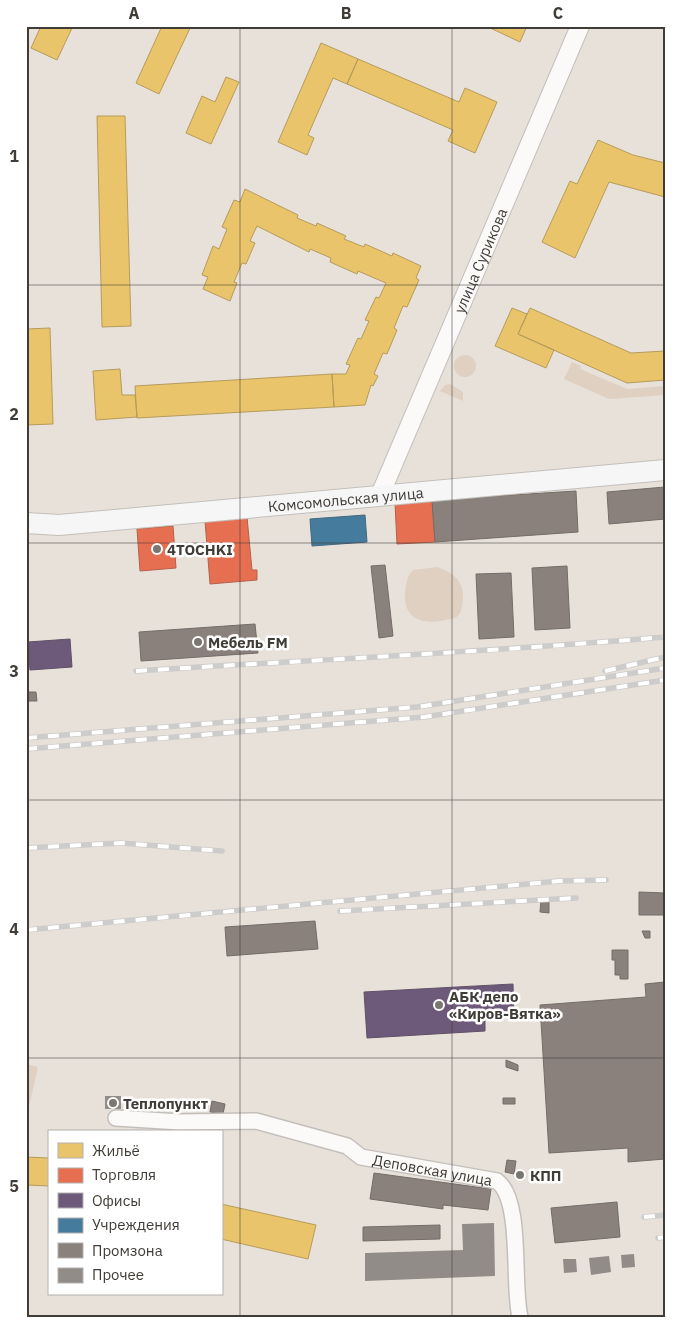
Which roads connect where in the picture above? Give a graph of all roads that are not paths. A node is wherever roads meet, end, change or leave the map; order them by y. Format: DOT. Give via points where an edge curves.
graph roads {
  1 [pos="580,26"];
  2 [pos="665,470"];
  3 [pos="380,495"];
  4 [pos="26,523"];
  5 [pos="116,1118"];
  6 [pos="520,1317"];
  1 -- 3 [label="street, улица Сурикова"];
  2 -- 3 [label="main road, Комсомольская улица"];
  3 -- 4 [label="main road, Комсомольская улица" via="59,525"];
  5 -- 6 [label="street, Деповская улица" via="180,1122 256,1121 347,1146 361,1157 497,1181 505,1192 513,1220 514,1272"];
}
